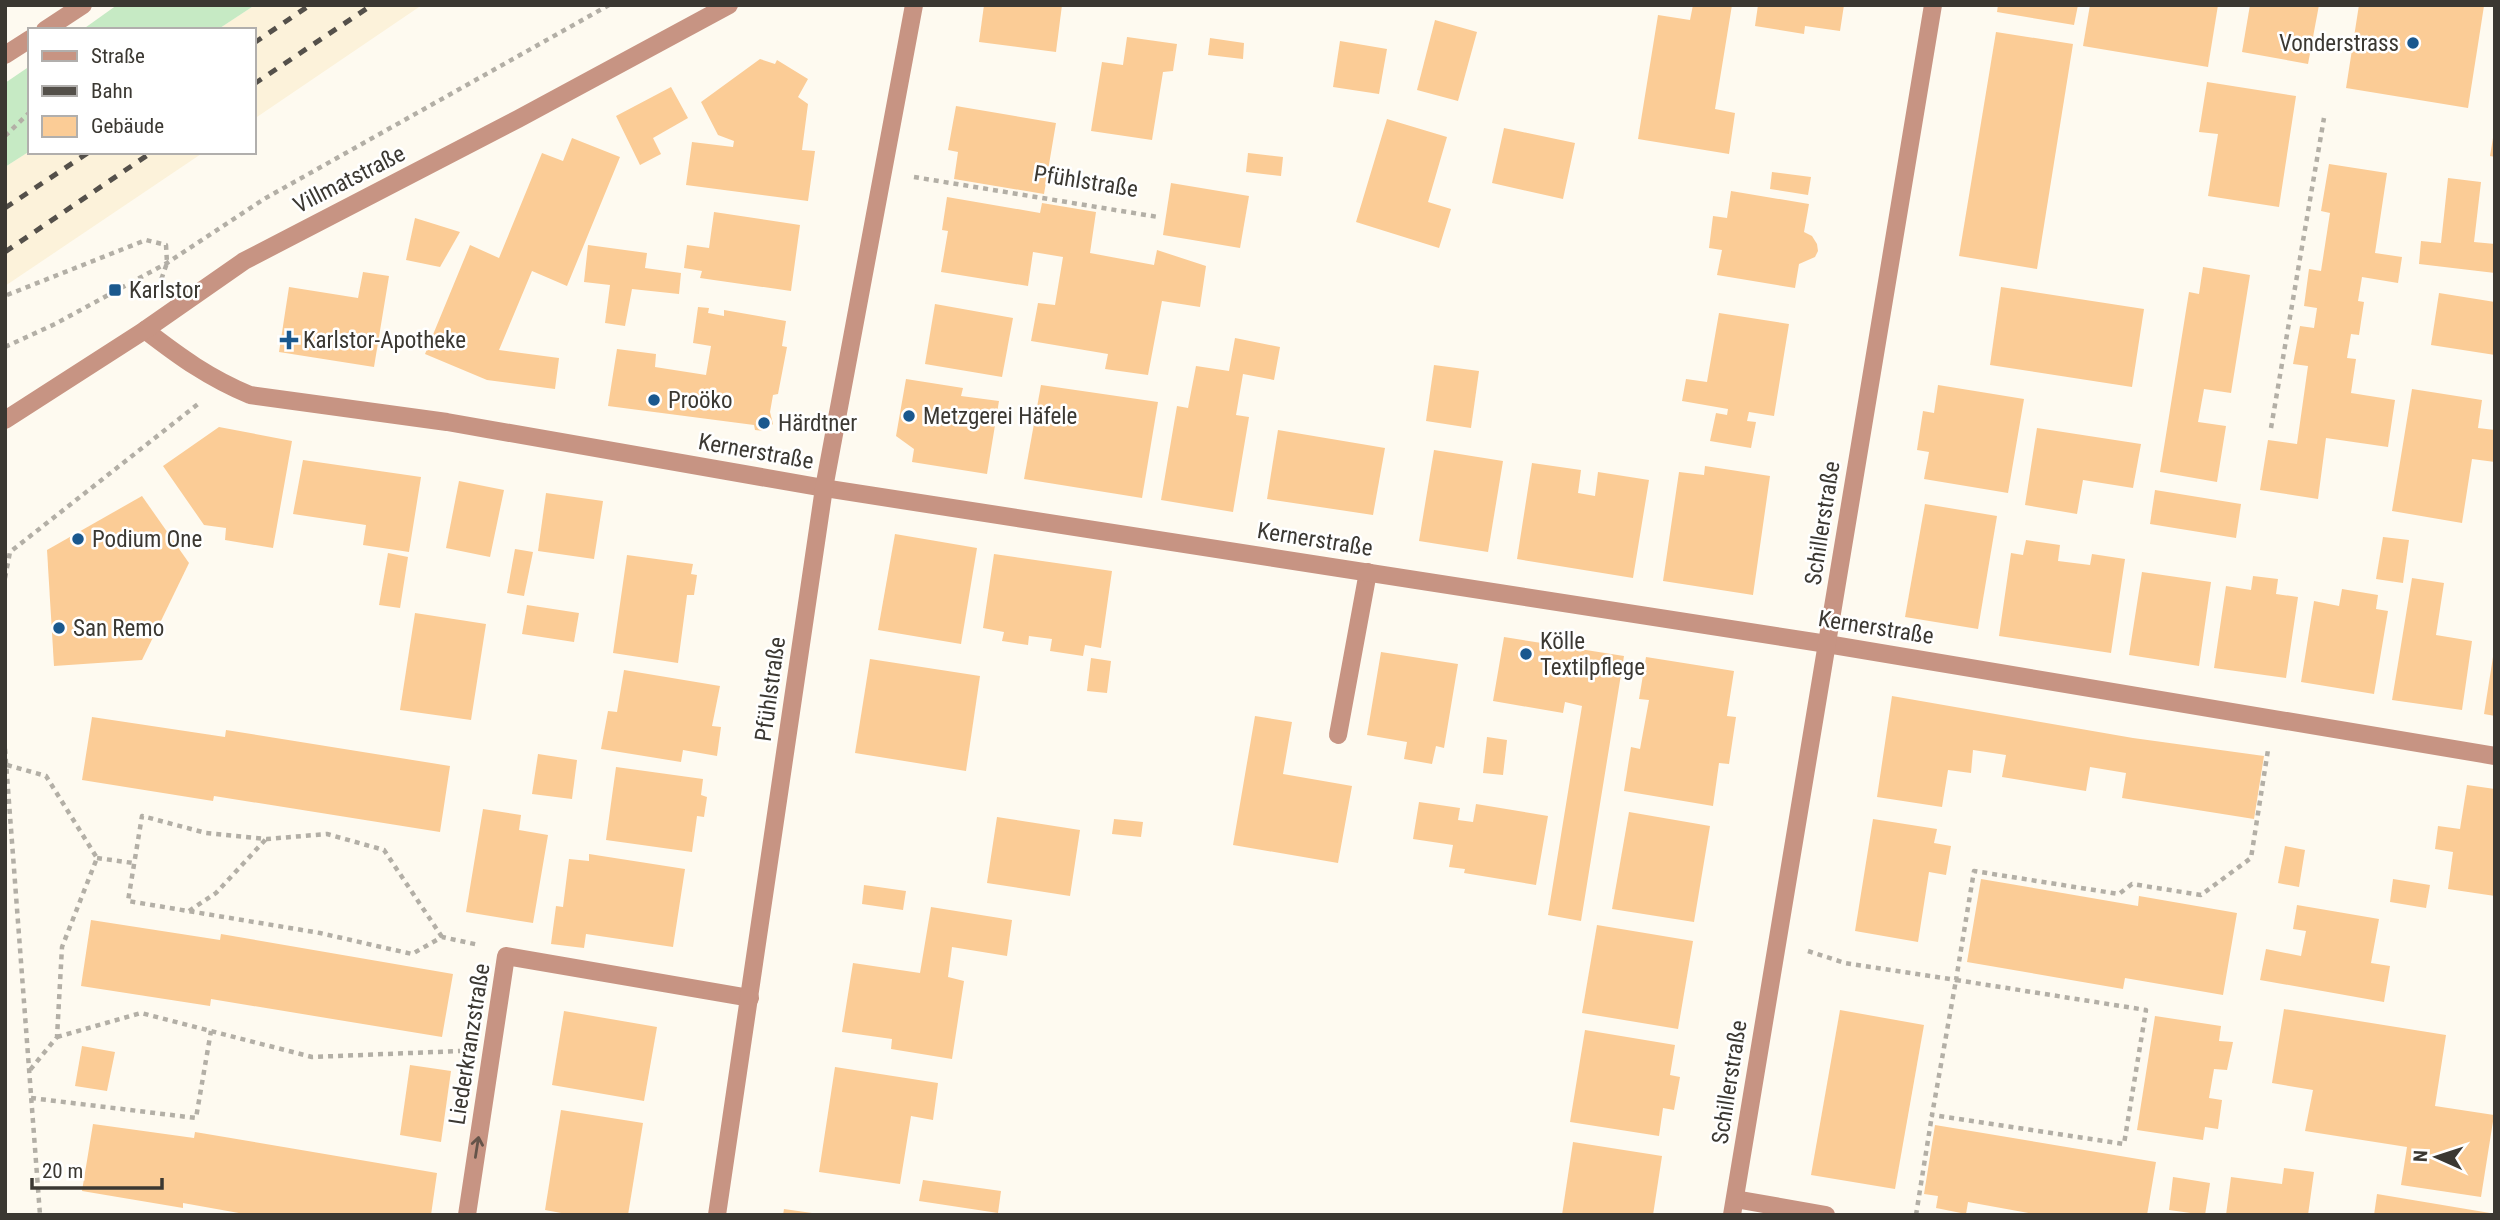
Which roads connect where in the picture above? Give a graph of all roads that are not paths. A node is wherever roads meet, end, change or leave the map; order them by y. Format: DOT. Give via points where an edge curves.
graph roads {
  1 [pos="83,5"];
  2 [pos="729,5"];
  3 [pos="914,5"];
  4 [pos="1933,5"];
  5 [pos="48,28"];
  6 [pos="28,40"];
  7 [pos="5,55"];
  8 [pos="145,330"];
  9 [pos="5,421"];
  10 [pos="824,488"];
  11 [pos="1368,572"];
  12 [pos="1827,644"];
  13 [pos="1338,736"];
  14 [pos="2495,756"];
  15 [pos="750,998"];
  16 [pos="1733,1207"];
  17 [pos="467,1215"];
  18 [pos="717,1215"];
  19 [pos="1826,1215"];
  1 -- 5 [label="street"];
  2 -- 8 [label="street, Villmatstraße" via="244,261"];
  3 -- 10 [label="street, Pfühlstraße"];
  4 -- 12 [label="street, Schillerstraße"];
  6 -- 7 [label="street"];
  8 -- 9 [label="street, Villmatstraße"];
  8 -- 10 [label="street, Kernerstraße" via="188,364 250,395 447,422"];
  10 -- 11 [label="street, Kernerstraße"];
  10 -- 15 [label="street, Pfühlstraße"];
  11 -- 12 [label="street, Kernerstraße"];
  11 -- 13 [label="street"];
  12 -- 14 [label="street, Kernerstraße"];
  12 -- 16 [label="street, Schillerstraße"];
  17 -- 15 [label="street, Liederkranzstraße, one-way" via="506,957"];
  15 -- 18 [label="street, Pfühlstraße"];
  16 -- 19 [label="street"];
}
